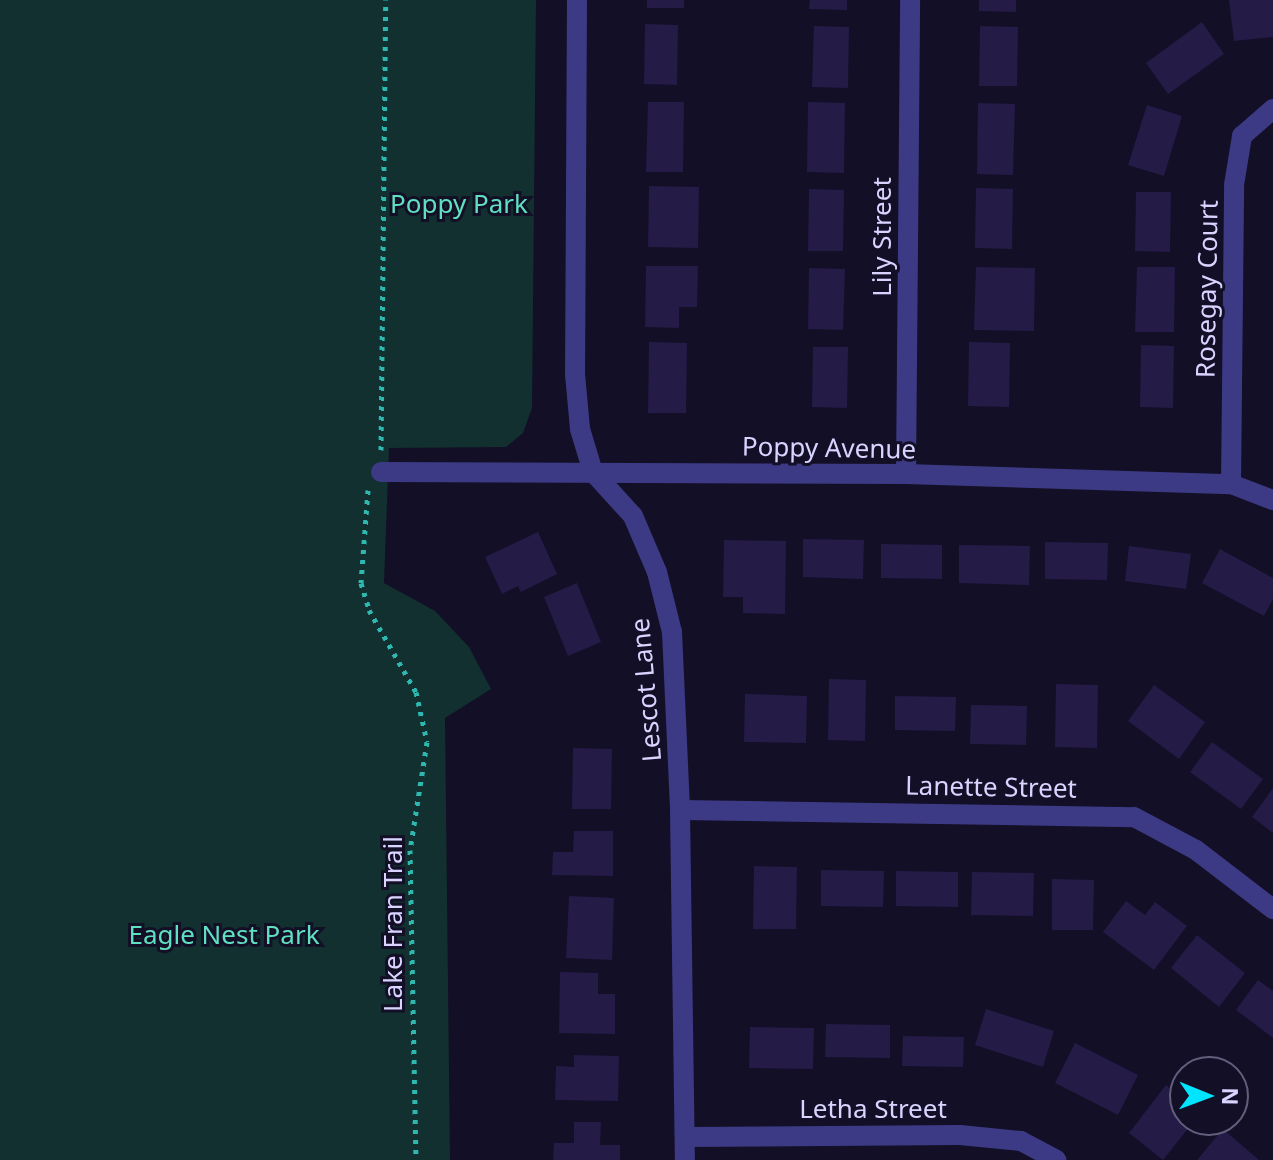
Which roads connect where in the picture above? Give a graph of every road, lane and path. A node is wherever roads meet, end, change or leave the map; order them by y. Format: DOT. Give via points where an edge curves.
graph roads {
  1 [pos="386,0"];
  2 [pos="577,0"];
  3 [pos="910,0"];
  4 [pos="1273,109"];
  5 [pos="381,472"];
  6 [pos="593,472"];
  7 [pos="906,474"];
  8 [pos="1231,484"];
  9 [pos="1273,500"];
  10 [pos="680,810"];
  11 [pos="1273,909"];
  12 [pos="685,1137"];
  13 [pos="416,1160"];
  14 [pos="685,1160"];
  15 [pos="1056,1160"];
  1 -- 5 [label="path"];
  2 -- 6 [label="street, Lescot Lane" via="575,374 580,429"];
  3 -- 7 [label="street, Lily Street"];
  4 -- 8 [label="street, Rosegay Court" via="1242,136 1234,185"];
  5 -- 6 [label="street, Poppy Avenue"];
  5 -- 13 [label="path, Lake Fran Trail" via="369,480 361,583 369,610 416,692 427,742 410,850"];
  6 -- 7 [label="street, Poppy Avenue"];
  6 -- 10 [label="street, Lescot Lane" via="633,516 657,572 672,632"];
  7 -- 8 [label="street, Poppy Avenue"];
  8 -- 9 [label="street, Poppy Avenue"];
  10 -- 11 [label="street, Lanette Street" via="1134,817 1196,850"];
  10 -- 12 [label="street, Lescot Lane"];
  12 -- 14 [label="street, Lescot Lane"];
  12 -- 15 [label="street, Letha Street" via="960,1135 1021,1141"];
}
